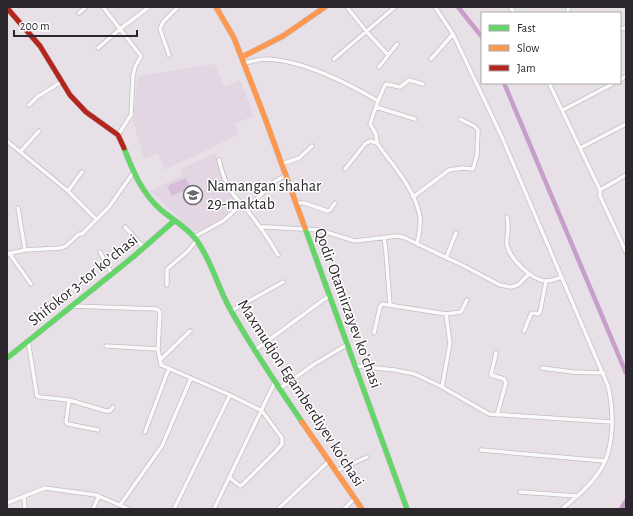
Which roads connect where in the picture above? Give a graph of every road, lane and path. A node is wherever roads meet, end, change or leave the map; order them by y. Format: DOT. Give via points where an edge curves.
graph roads {
  1 [pos="86,7"];
  2 [pos="103,7"];
  3 [pos="149,7"];
  4 [pos="178,7"];
  5 [pos="216,7"];
  6 [pos="325,7"];
  7 [pos="347,7"];
  8 [pos="395,7"];
  9 [pos="435,7"];
  10 [pos="7,8"];
  11 [pos="79,14"];
  12 [pos="120,29"];
  13 [pos="366,31"];
  14 [pos="453,34"];
  15 [pos="398,44"];
  16 [pos="98,48"];
  17 [pos="169,55"];
  18 [pos="388,55"];
  19 [pos="242,57"];
  20 [pos="334,59"];
  21 [pos="431,59"];
  22 [pos="244,63"];
  23 [pos="379,67"];
  24 [pos="61,82"];
  25 [pos="423,84"];
  26 [pos="550,84"];
  27 [pos="612,84"];
  28 [pos="378,101"];
  29 [pos="29,105"];
  30 [pos="376,107"];
  31 [pos="563,110"];
  32 [pos="415,119"];
  33 [pos="460,119"];
  34 [pos="626,124"];
  35 [pos="39,131"];
  36 [pos="118,135"];
  37 [pos="7,141"];
  38 [pos="377,143"];
  39 [pos="312,146"];
  40 [pos="580,148"];
  41 [pos="21,152"];
  42 [pos="219,160"];
  43 [pos="282,164"];
  44 [pos="345,169"];
  45 [pos="82,172"];
  46 [pos="133,173"];
  47 [pos="286,175"];
  48 [pos="626,175"];
  49 [pos="600,190"];
  50 [pos="68,191"];
  51 [pos="413,197"];
  52 [pos="296,203"];
  53 [pos="335,203"];
  54 [pos="242,204"];
  55 [pos="18,208"];
  56 [pos="246,209"];
  57 [pos="507,217"];
  58 [pos="96,219"];
  59 [pos="174,221"];
  60 [pos="125,227"];
  61 [pos="262,228"];
  62 [pos="306,230"];
  63 [pos="456,233"];
  64 [pos="384,237"];
  65 [pos="196,239"];
  66 [pos="417,244"];
  67 [pos="144,248"];
  68 [pos="26,250"];
  69 [pos="100,252"];
  70 [pos="626,252"];
  71 [pos="8,253"];
  72 [pos="278,255"];
  73 [pos="446,258"];
  74 [pos="112,274"];
  75 [pos="529,274"];
  76 [pos="562,277"];
  77 [pos="546,281"];
  78 [pos="283,282"];
  79 [pos="30,284"];
  80 [pos="167,285"];
  81 [pos="330,295"];
  82 [pos="467,300"];
  83 [pos="390,305"];
  84 [pos="72,306"];
  85 [pos="231,311"];
  86 [pos="446,314"];
  87 [pos="524,331"];
  88 [pos="190,332"];
  89 [pos="374,333"];
  90 [pos="28,340"];
  91 [pos="348,344"];
  92 [pos="106,346"];
  93 [pos="158,349"];
  94 [pos="255,350"];
  95 [pos="496,353"];
  96 [pos="7,358"];
  97 [pos="160,360"];
  98 [pos="356,366"];
  99 [pos="169,368"];
  100 [pos="542,368"];
  101 [pos="604,373"];
  102 [pos="191,378"];
  103 [pos="275,382"];
  104 [pos="442,387"];
  105 [pos="280,389"];
  106 [pos="230,395"];
  107 [pos="69,400"];
  108 [pos="113,407"];
  109 [pos="262,411"];
  110 [pos="497,415"];
  111 [pos="612,422"];
  112 [pos="98,430"];
  113 [pos="145,432"];
  114 [pos="481,450"];
  115 [pos="367,457"];
  116 [pos="329,461"];
  117 [pos="605,461"];
  118 [pos="336,471"];
  119 [pos="230,478"];
  120 [pos="520,492"];
  121 [pos="99,496"];
  122 [pos="577,496"];
  123 [pos="24,497"];
  124 [pos="354,498"];
  125 [pos="7,503"];
  126 [pos="120,505"];
  127 [pos="25,509"];
  128 [pos="93,509"];
  129 [pos="129,509"];
  130 [pos="174,509"];
  131 [pos="214,509"];
  132 [pos="278,509"];
  133 [pos="344,509"];
  134 [pos="362,509"];
  135 [pos="407,509"];
  136 [pos="562,509"];
  1 -- 11 [label="street"];
  2 -- 12 [label="street"];
  3 -- 12 [label="street"];
  4 -- 17 [label="street" via="163,22 160,29"];
  5 -- 19 [label="street, Qodir Otamirzayev koʻchasi"];
  6 -- 19 [label="street" via="283,36"];
  7 -- 13 [label="street"];
  8 -- 13 [label="street"];
  9 -- 14 [label="street"];
  10 -- 24 [label="street" via="40,46"];
  12 -- 16 [label="street"];
  12 -- 36 [label="street" via="142,56 133,76 130,118"];
  13 -- 18 [label="street"];
  13 -- 20 [label="street"];
  14 -- 21 [label="street"];
  14 -- 76 [label="street" via="501,136"];
  15 -- 18 [label="street"];
  18 -- 23 [label="street"];
  19 -- 22 [label="street, Qodir Otamirzayev koʻchasi"];
  22 -- 28 [label="street" via="264,59 294,63 351,86"];
  22 -- 43 [label="street, Qodir Otamirzayev koʻchasi"];
  24 -- 29 [label="street"];
  24 -- 36 [label="street" via="86,112"];
  25 -- 28 [label="street" via="409,80 400,87 386,84"];
  26 -- 31 [label="street"];
  27 -- 31 [label="street"];
  28 -- 30 [label="street"];
  30 -- 32 [label="street"];
  30 -- 38 [label="street" via="370,124 376,134"];
  31 -- 40 [label="street"];
  33 -- 51 [label="street" via="478,130 477,155 473,169 449,170"];
  34 -- 40 [label="street"];
  35 -- 41 [label="street"];
  36 -- 46 [label="street, Maxmudjon Egamberdiyev koʻchasi"];
  37 -- 41 [label="street"];
  38 -- 44 [label="street" via="370,141 365,144"];
  38 -- 51 [label="street"];
  39 -- 43 [label="street" via="299,158"];
  40 -- 49 [label="street"];
  41 -- 50 [label="street"];
  42 -- 54 [label="street" via="228,186"];
  43 -- 47 [label="street, Qodir Otamirzayev koʻchasi"];
  45 -- 50 [label="street"];
  46 -- 58 [label="street"];
  46 -- 59 [label="street, Maxmudjon Egamberdiyev koʻchasi" via="149,199"];
  47 -- 52 [label="street, Qodir Otamirzayev koʻchasi"];
  47 -- 56 [label="street" via="274,182"];
  48 -- 49 [label="street"];
  49 -- 70 [label="street"];
  50 -- 58 [label="street"];
  51 -- 66 [label="street" via="420,216"];
  52 -- 53 [label="street" via="328,211"];
  52 -- 62 [label="street, Qodir Otamirzayev koʻchasi"];
  54 -- 56 [label="street"];
  54 -- 65 [label="street" via="223,221"];
  55 -- 68 [label="street"];
  56 -- 61 [label="street"];
  57 -- 75 [label="street" via="508,248 518,265"];
  58 -- 68 [label="street" via="66,246"];
  59 -- 65 [label="street, Maxmudjon Egamberdiyev koʻchasi"];
  59 -- 67 [label="street, Shifokor 3-tor koʼchasi"];
  60 -- 67 [label="street"];
  61 -- 62 [label="street" via="267,226"];
  61 -- 72 [label="street"];
  62 -- 64 [label="street" via="327,232 355,241"];
  62 -- 81 [label="street, Qodir Otamirzayev koʻchasi"];
  63 -- 73 [label="street"];
  64 -- 66 [label="street" via="403,237"];
  64 -- 83 [label="street"];
  65 -- 80 [label="street" via="181,258 168,267"];
  65 -- 85 [label="street, Maxmudjon Egamberdiyev koʻchasi"];
  66 -- 73 [label="street"];
  67 -- 74 [label="street, Shifokor 3-tor koʼchasi"];
  68 -- 71 [label="street"];
  69 -- 74 [label="street"];
  71 -- 79 [label="street"];
  73 -- 75 [label="street" via="500,285 518,285"];
  74 -- 84 [label="street, Shifokor 3-tor koʼchasi"];
  75 -- 77 [label="street"];
  76 -- 77 [label="street"];
  76 -- 101 [label="street"];
  77 -- 87 [label="street" via="540,312 531,314"];
  78 -- 85 [label="street"];
  81 -- 91 [label="street, Qodir Otamirzayev koʻchasi"];
  81 -- 94 [label="street"];
  82 -- 86 [label="street" via="461,312"];
  83 -- 86 [label="street"];
  83 -- 89 [label="street" via="381,305"];
  84 -- 90 [label="street, Shifokor 3-tor koʼchasi"];
  84 -- 93 [label="street" via="157,309 160,312"];
  85 -- 94 [label="street, Maxmudjon Egamberdiyev koʻchasi"];
  86 -- 104 [label="street" via="450,343"];
  88 -- 97 [label="street"];
  90 -- 96 [label="street, Shifokor 3-tor koʼchasi"];
  90 -- 107 [label="street" via="37,396"];
  91 -- 98 [label="street, Qodir Otamirzayev koʻchasi"];
  91 -- 105 [label="street"];
  92 -- 93 [label="street"];
  93 -- 97 [label="street"];
  94 -- 103 [label="street, Maxmudjon Egamberdiyev koʻchasi"];
  95 -- 110 [label="street" via="490,374 504,379 506,383"];
  97 -- 99 [label="street" via="161,365"];
  98 -- 104 [label="street" via="416,374"];
  98 -- 135 [label="street, Qodir Otamirzayev koʻchasi"];
  99 -- 102 [label="street"];
  99 -- 113 [label="street"];
  100 -- 101 [label="street"];
  101 -- 111 [label="street" via="610,394"];
  102 -- 106 [label="street"];
  102 -- 126 [label="street" via="162,446"];
  103 -- 105 [label="street, Maxmudjon Egamberdiyev koʻchasi"];
  103 -- 109 [label="street"];
  104 -- 110 [label="street" via="484,412"];
  105 -- 116 [label="street, Maxmudjon Egamberdiyev koʻchasi"];
  106 -- 109 [label="street"];
  106 -- 130 [label="street"];
  107 -- 108 [label="street" via="106,411"];
  107 -- 112 [label="street" via="66,422"];
  109 -- 119 [label="street"];
  109 -- 119 [label="street" via="282,438 282,444 242,485"];
  110 -- 111 [label="street"];
  111 -- 117 [label="street"];
  114 -- 117 [label="street"];
  115 -- 118 [label="street"];
  116 -- 118 [label="street, Maxmudjon Egamberdiyev koʻchasi"];
  116 -- 132 [label="street"];
  117 -- 122 [label="street" via="600,472"];
  118 -- 124 [label="street, Maxmudjon Egamberdiyev koʻchasi"];
  119 -- 131 [label="street"];
  120 -- 122 [label="street"];
  121 -- 123 [label="street" via="45,488"];
  121 -- 126 [label="street"];
  121 -- 128 [label="street"];
  122 -- 136 [label="street"];
  123 -- 125 [label="street"];
  123 -- 127 [label="street"];
  124 -- 133 [label="street"];
  124 -- 134 [label="street, Maxmudjon Egamberdiyev koʻchasi"];
  126 -- 129 [label="street"];
}
